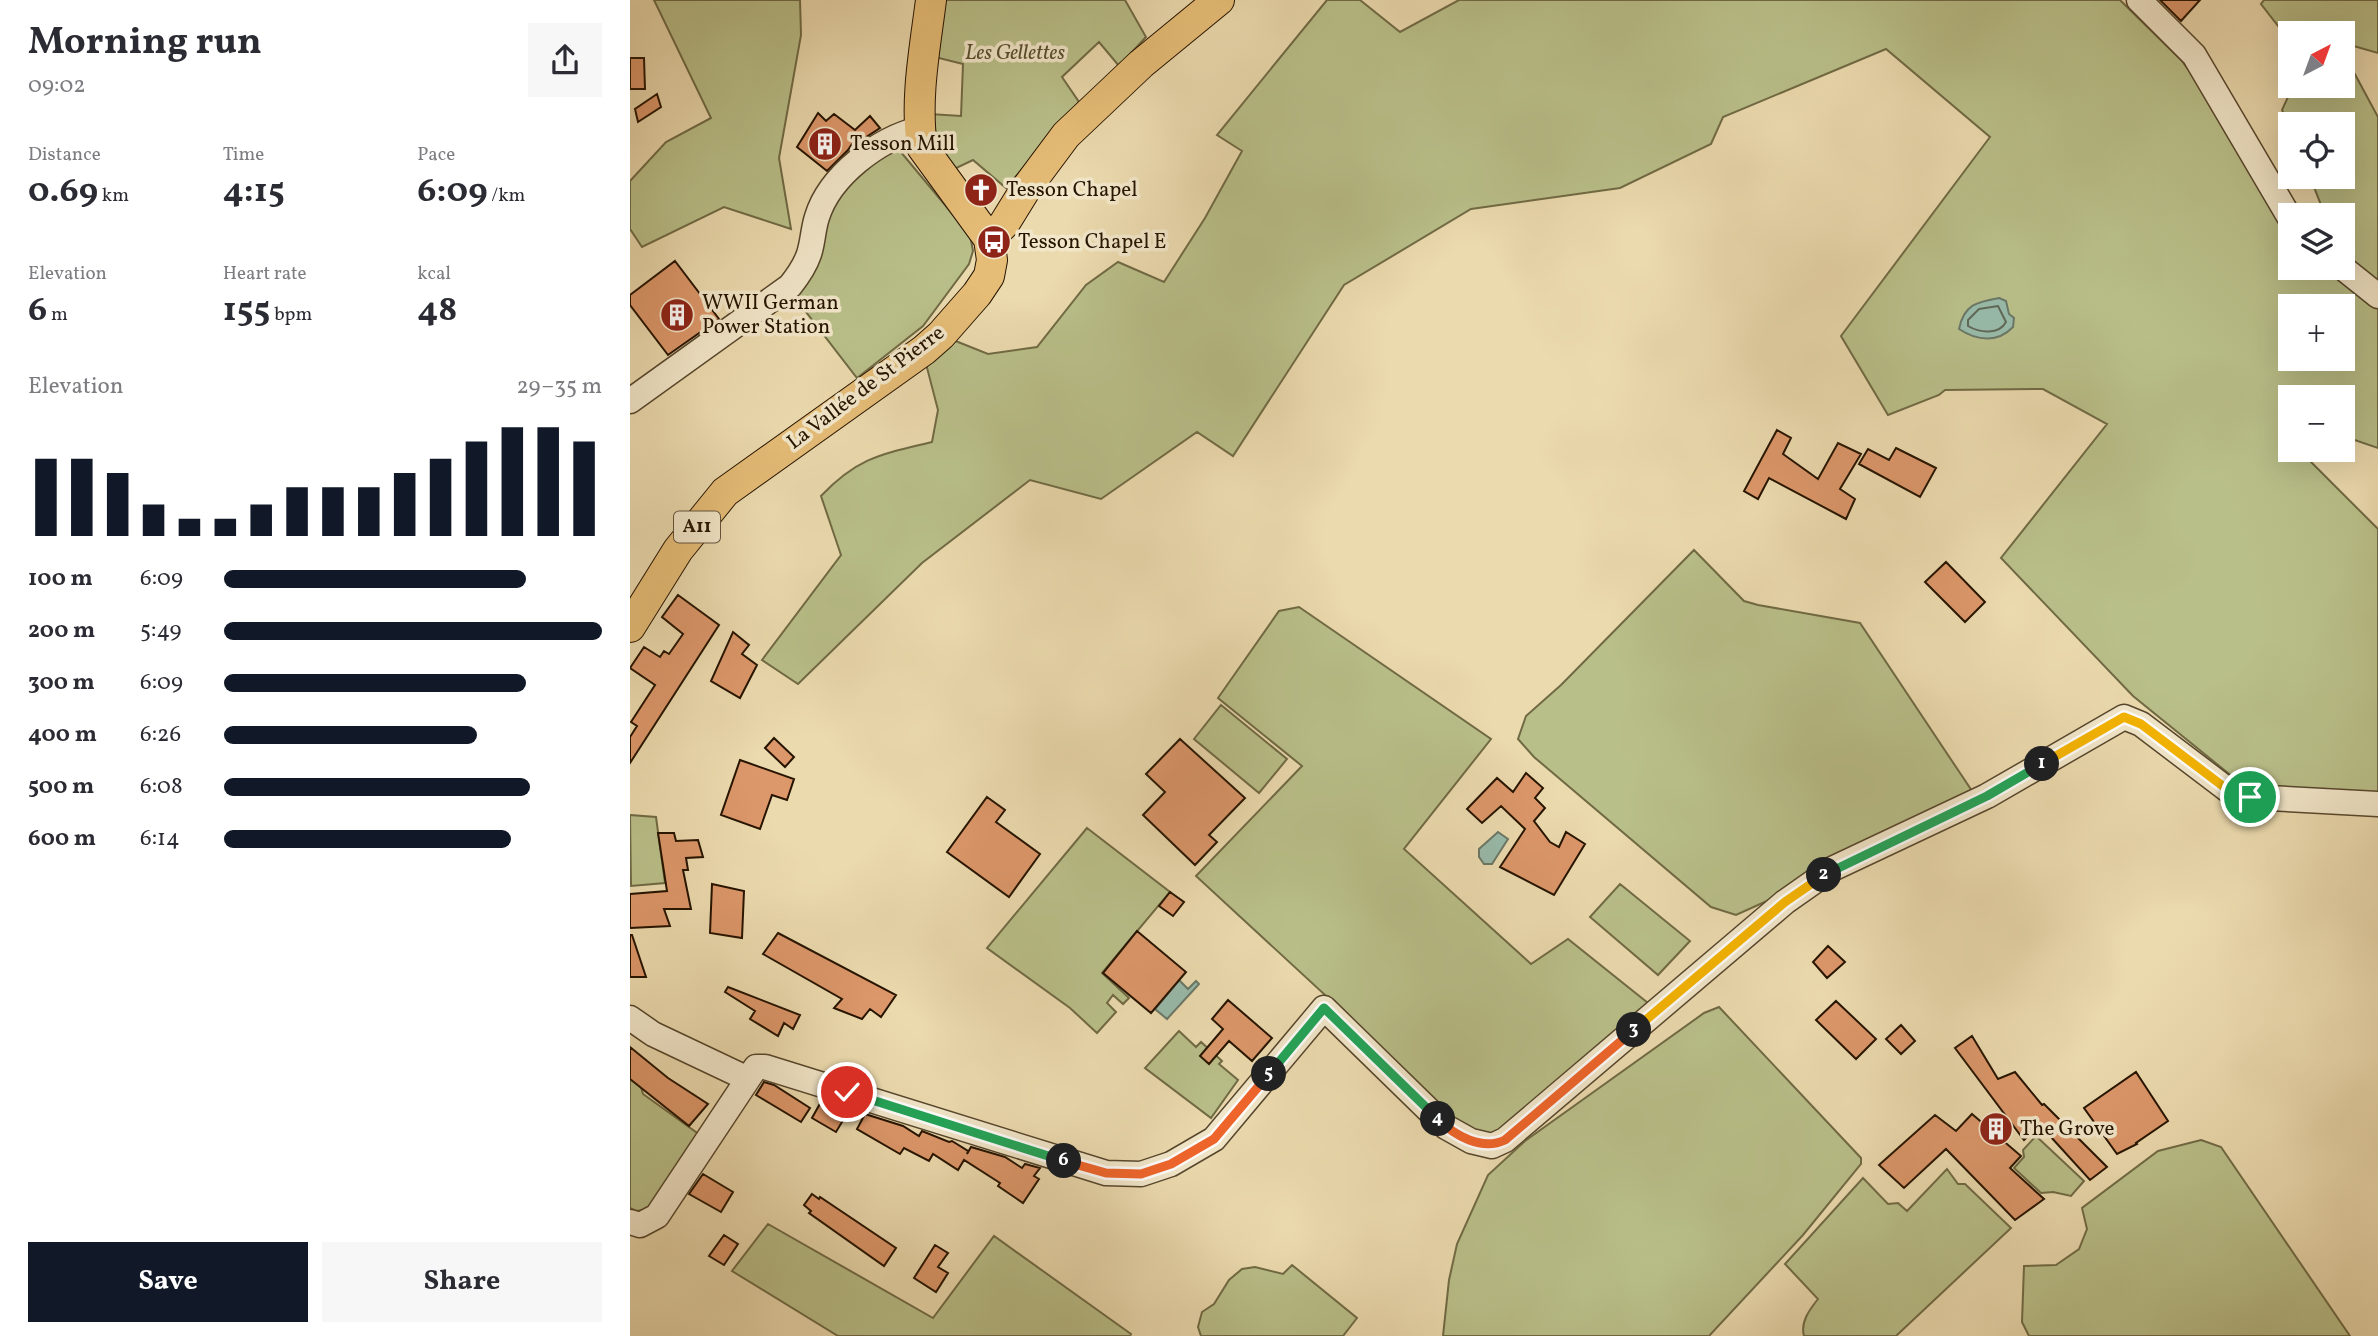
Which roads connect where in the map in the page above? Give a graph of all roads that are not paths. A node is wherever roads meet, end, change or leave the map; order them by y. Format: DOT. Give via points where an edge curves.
graph roads {
  1 [pos="931,0"];
  2 [pos="1219,0"];
  3 [pos="2138,0"];
  4 [pos="919,129"];
  5 [pos="2281,203"];
  6 [pos="989,239"];
  7 [pos="2355,278"];
  8 [pos="2378,296"];
  9 [pos="630,401"];
  10 [pos="630,627"];
  11 [pos="2378,804"];
  12 [pos="630,1018"];
  13 [pos="748,1079"];
  14 [pos="630,1222"];
  1 -- 4 [label="main road"];
  2 -- 6 [label="main road" via="1141,64 1066,135"];
  3 -- 5 [label="street" via="2194,55"];
  4 -- 6 [label="main road" via="922,147 932,163"];
  4 -- 9 [label="street" via="901,133 834,184 817,216 810,253 790,286"];
  6 -- 10 [label="main road, La Vallée de St Pierre / A11" via="989,276 941,335 725,492 678,550"];
  7 -- 8 [label="street"];
  11 -- 13 [label="street" via="2250,797 2228,790 2141,724 2124,717 1987,796 1832,869 1785,902 1505,1140 1492,1146 1446,1127 1324,1008 1214,1139 1171,1164 1141,1174 1106,1173 765,1067 756,1068"];
  12 -- 13 [label="street" via="653,1034"];
  13 -- 14 [label="street" via="657,1216 640,1225"];
}
